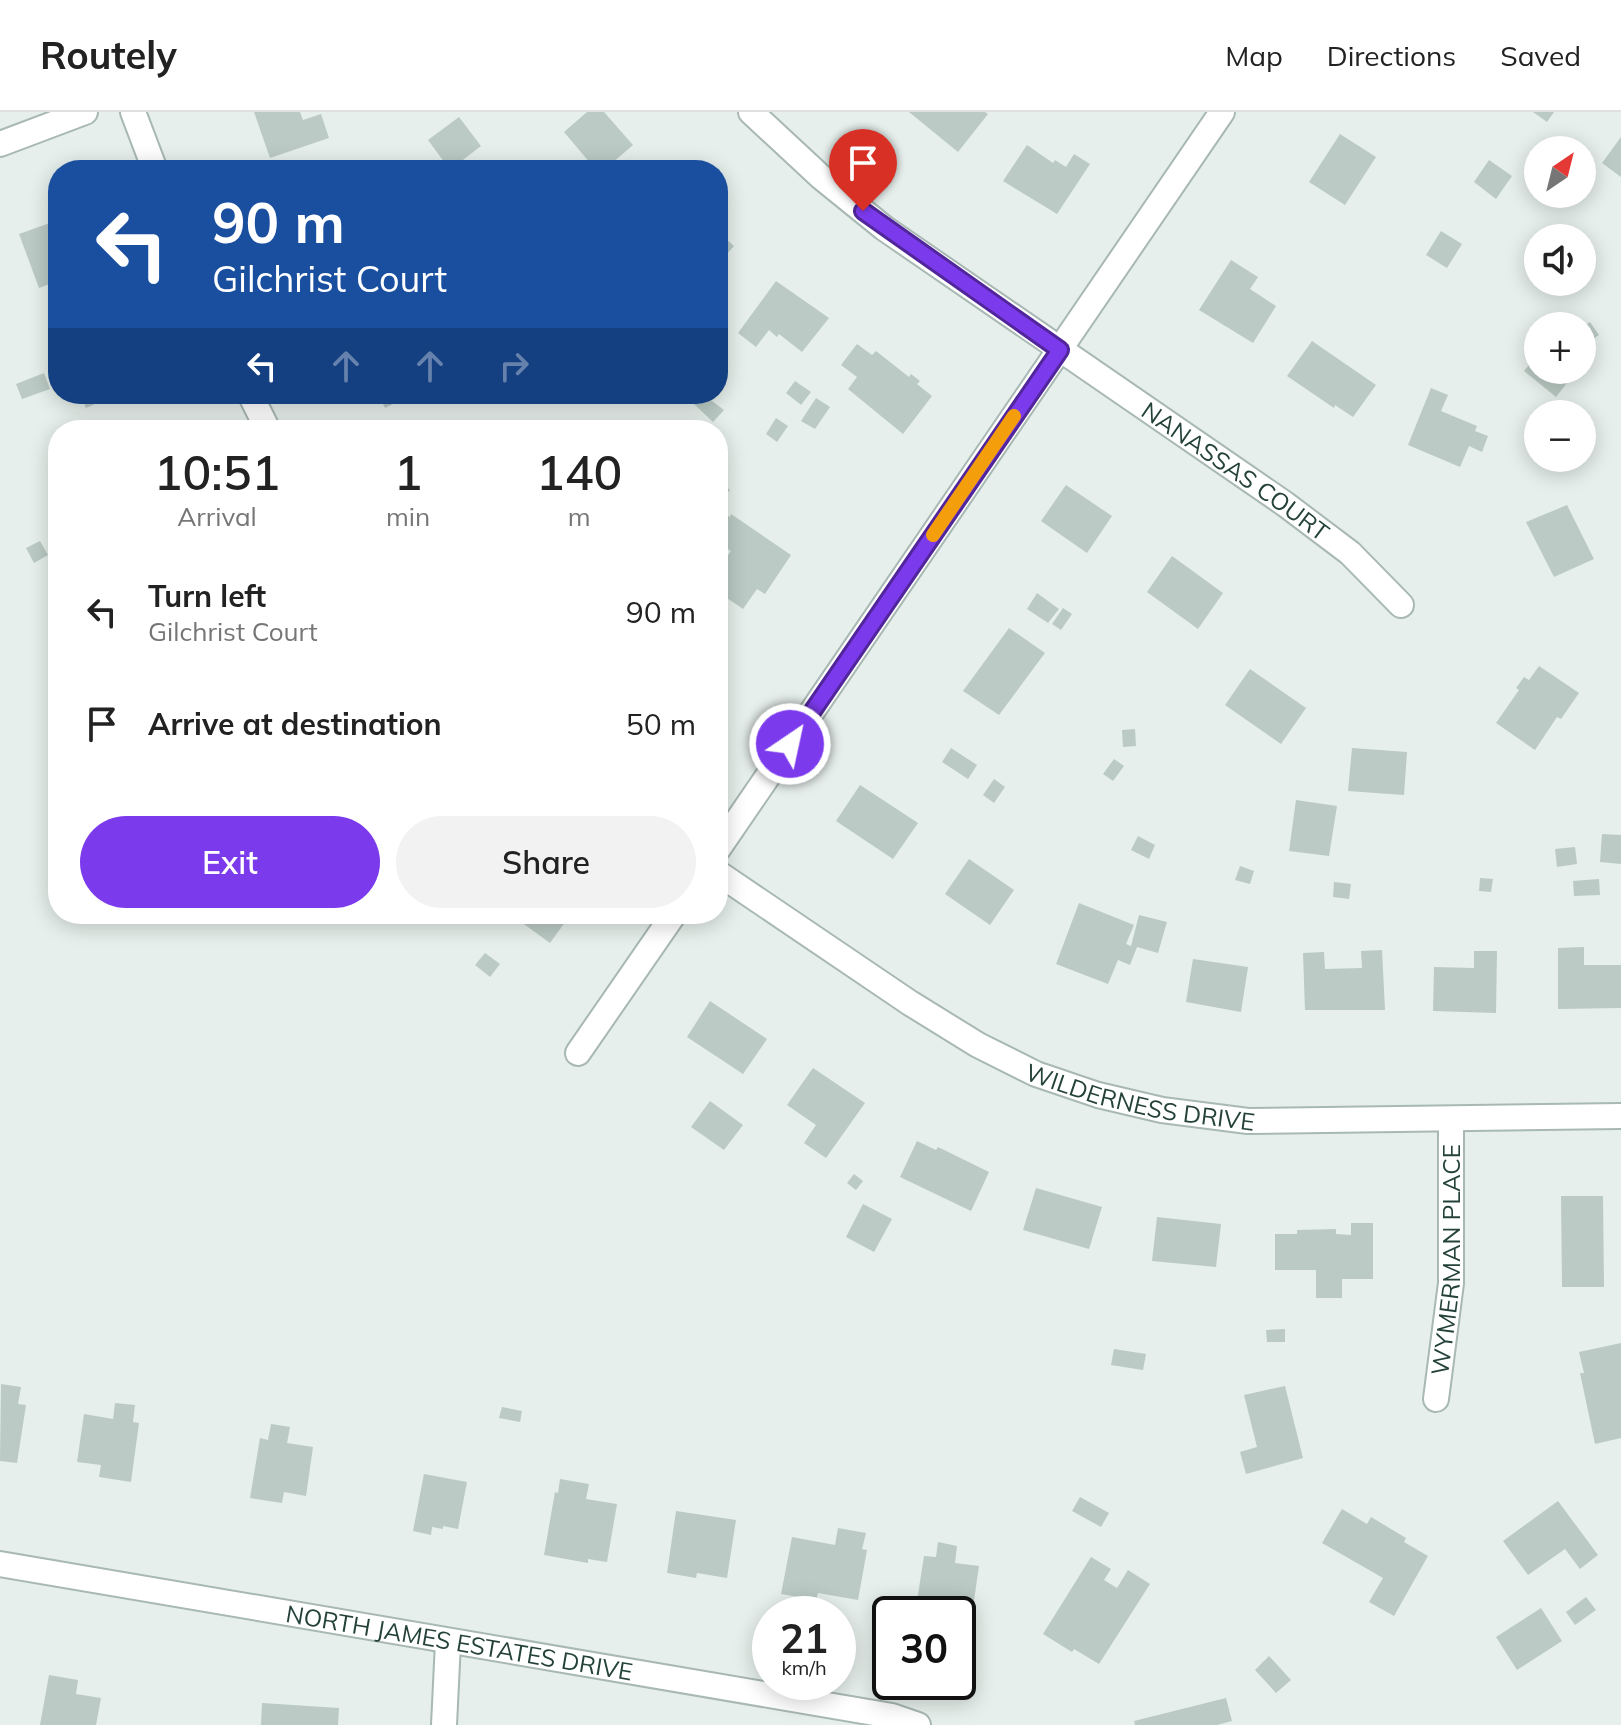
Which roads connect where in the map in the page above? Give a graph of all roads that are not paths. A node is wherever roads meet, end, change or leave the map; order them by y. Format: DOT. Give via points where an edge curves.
graph roads {
  1 [pos="85,112"];
  2 [pos="133,112"];
  3 [pos="751,112"];
  4 [pos="1222,112"];
  5 [pos="0,144"];
  6 [pos="151,160"];
  7 [pos="1060,350"];
  8 [pos="1401,605"];
  9 [pos="728,834"];
  10 [pos="728,880"];
  11 [pos="667,924"];
  12 [pos="578,1053"];
  13 [pos="1621,1116"];
  14 [pos="1451,1120"];
  15 [pos="1436,1399"];
  16 [pos="0,1564"];
  17 [pos="448,1642"];
  18 [pos="444,1725"];
  19 [pos="918,1725"];
  1 -- 5 [label="street"];
  2 -- 6 [label="street"];
  3 -- 7 [label="street, NANASSAS COURT" via="884,228"];
  4 -- 7 [label="street"];
  7 -- 8 [label="street, NANASSAS COURT" via="1285,504 1350,553"];
  7 -- 9 [label="street"];
  10 -- 14 [label="street, WILDERNESS DRIVE" via="978,1045 1036,1074 1098,1095 1248,1121"];
  11 -- 12 [label="street"];
  13 -- 14 [label="street, WILDERNESS DRIVE"];
  14 -- 15 [label="street, WYMERMAN PLACE" via="1451,1283"];
  16 -- 17 [label="street, NORTH JAMES ESTATES DRIVE"];
  17 -- 18 [label="street"];
  17 -- 19 [label="street, NORTH JAMES ESTATES DRIVE" via="892,1716"];
}
